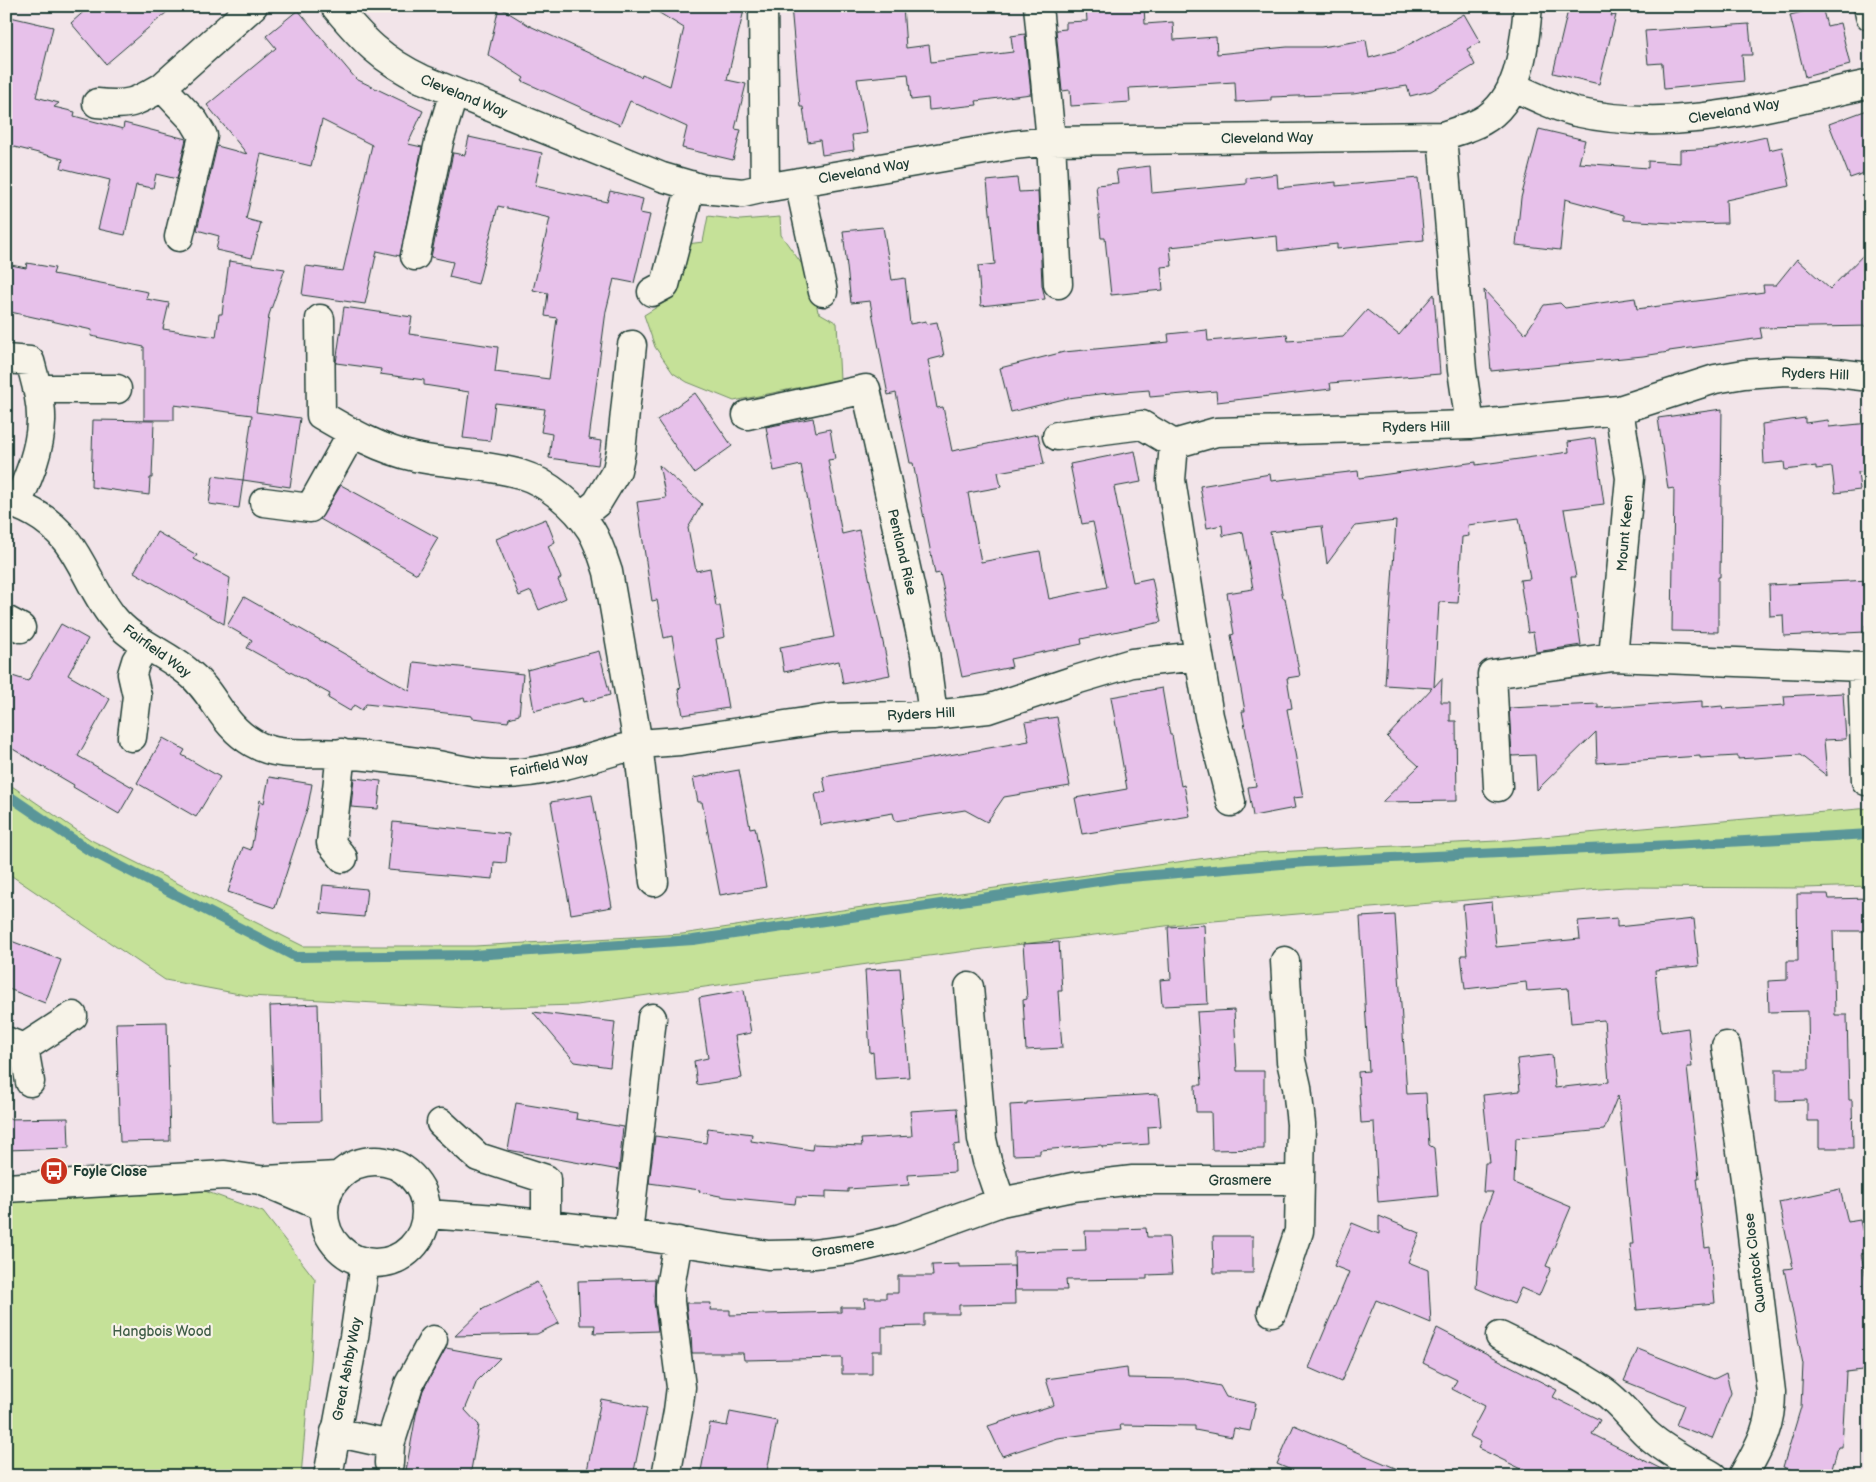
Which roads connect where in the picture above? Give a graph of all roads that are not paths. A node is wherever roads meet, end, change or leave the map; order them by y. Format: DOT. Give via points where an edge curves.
graph roads {
  1 [pos="253,6"];
  2 [pos="335,6"];
  3 [pos="763,6"];
  4 [pos="1038,6"];
  5 [pos="1528,6"];
  6 [pos="1868,6"];
  7 [pos="1870,16"];
  8 [pos="1870,84"];
  9 [pos="1512,86"];
  10 [pos="162,87"];
  11 [pos="454,92"];
  12 [pos="97,103"];
  13 [pos="1442,136"];
  14 [pos="1051,141"];
  15 [pos="799,182"];
  16 [pos="691,185"];
  17 [pos="765,188"];
  18 [pos="179,237"];
  19 [pos="415,256"];
  20 [pos="1058,284"];
  21 [pos="652,292"];
  22 [pos="823,292"];
  23 [pos="320,320"];
  24 [pos="632,344"];
  25 [pos="6,359"];
  26 [pos="1870,377"];
  27 [pos="37,389"];
  28 [pos="117,389"];
  29 [pos="1619,410"];
  30 [pos="747,415"];
  31 [pos="1470,425"];
  32 [pos="352,433"];
  33 [pos="1057,436"];
  34 [pos="1174,444"];
  35 [pos="264,502"];
  36 [pos="12,503"];
  37 [pos="581,516"];
  38 [pos="146,644"];
  39 [pos="1199,656"];
  40 [pos="1614,657"];
  41 [pos="933,715"];
  42 [pos="132,737"];
  43 [pos="638,744"];
  44 [pos="341,754"];
  45 [pos="1866,781"];
  46 [pos="1498,786"];
  47 [pos="1231,802"];
  48 [pos="343,858"];
  49 [pos="654,882"];
  50 [pos="1284,960"];
  51 [pos="969,987"];
  52 [pos="73,1016"];
  53 [pos="652,1018"];
  54 [pos="15,1044"];
  55 [pos="1726,1046"];
  56 [pos="30,1082"];
  57 [pos="441,1123"];
  58 [pos="337,1176"];
  59 [pos="260,1180"];
  60 [pos="1300,1180"];
  61 [pos="6,1188"];
  62 [pos="1001,1202"];
  63 [pos="323,1207"];
  64 [pos="427,1214"];
  65 [pos="546,1226"];
  66 [pos="628,1234"];
  67 [pos="678,1241"];
  68 [pos="365,1262"];
  69 [pos="1272,1312"];
  70 [pos="1500,1336"];
  71 [pos="433,1340"];
  72 [pos="335,1432"];
  73 [pos="328,1476"];
  74 [pos="666,1476"];
  75 [pos="1713,1476"];
  76 [pos="1743,1476"];
  1 -- 10 [label="street"];
  2 -- 11 [label="street, Cleveland Way" via="382,56 401,69"];
  3 -- 17 [label="street"];
  4 -- 14 [label="street"];
  5 -- 9 [label="street, Cleveland Way" via="1524,46"];
  6 -- 7 [label="street"];
  8 -- 9 [label="street, Cleveland Way" via="1725,116 1642,122 1574,111"];
  9 -- 13 [label="street, Cleveland Way" via="1504,102 1482,121"];
  10 -- 12 [label="street" via="128,104"];
  10 -- 18 [label="street" via="194,121 203,136"];
  11 -- 16 [label="street, Cleveland Way" via="662,177"];
  11 -- 19 [label="street" via="439,142"];
  13 -- 14 [label="street, Cleveland Way"];
  13 -- 31 [label="street" via="1462,370"];
  14 -- 15 [label="street, Cleveland Way" via="1013,144"];
  14 -- 20 [label="street"];
  15 -- 17 [label="street, Cleveland Way"];
  15 -- 22 [label="street"];
  16 -- 17 [label="street, Cleveland Way" via="743,193"];
  16 -- 21 [label="street" via="666,285"];
  23 -- 32 [label="street" via="321,415"];
  24 -- 37 [label="street" via="617,470 597,503"];
  25 -- 27 [label="street, Fairfield Way" via="30,361"];
  26 -- 29 [label="street, Ryders Hill" via="1828,372 1744,374 1715,379"];
  27 -- 28 [label="street"];
  27 -- 36 [label="street, Fairfield Way" via="41,422 32,468"];
  29 -- 31 [label="street, Ryders Hill"];
  29 -- 40 [label="street, Mount Keen" via="1630,478"];
  30 -- 41 [label="street, Pentland Rise" via="866,389 925,653"];
  31 -- 34 [label="street, Ryders Hill" via="1216,432"];
  32 -- 35 [label="street" via="310,508"];
  32 -- 37 [label="street" via="413,457 522,475 541,483"];
  33 -- 34 [label="street" via="1142,425"];
  34 -- 39 [label="street" via="1171,480"];
  36 -- 38 [label="street, Fairfield Way" via="48,521 66,539 113,617"];
  37 -- 43 [label="street" via="599,546 608,572"];
  38 -- 42 [label="street" via="132,674 137,696"];
  38 -- 44 [label="street, Fairfield Way" via="188,672 204,687 228,724 256,745 274,752"];
  39 -- 41 [label="street, Ryders Hill" via="1132,664 988,709"];
  39 -- 47 [label="street" via="1209,716"];
  40 -- 45 [label="street" via="1862,667"];
  40 -- 46 [label="street" via="1492,674"];
  41 -- 43 [label="street, Ryders Hill" via="832,718 680,742"];
  43 -- 44 [label="street, Fairfield Way" via="542,770 504,774"];
  43 -- 49 [label="street"];
  44 -- 48 [label="street" via="331,843"];
  50 -- 60 [label="street" via="1290,1061 1301,1124"];
  51 -- 62 [label="street" via="982,1139"];
  52 -- 54 [label="street"];
  53 -- 66 [label="street"];
  54 -- 56 [label="street"];
  55 -- 76 [label="street, Quantock Close" via="1771,1392 1767,1431"];
  57 -- 65 [label="street" via="478,1157 546,1179"];
  58 -- 59 [label="street"];
  58 -- 63 [label="street"];
  58 -- 64 [label="street" via="352,1165 374,1160 392,1162 412,1175 425,1196"];
  59 -- 61 [label="street" via="225,1175"];
  59 -- 63 [label="street"];
  60 -- 62 [label="street, Grasmere" via="1134,1180 1073,1187"];
  60 -- 69 [label="street" via="1299,1231"];
  62 -- 67 [label="street, Grasmere" via="901,1238 814,1254 768,1255"];
  63 -- 68 [label="street" via="324,1220 335,1244 348,1256"];
  64 -- 65 [label="street, Grasmere"];
  64 -- 68 [label="street" via="418,1242 408,1252 392,1261"];
  65 -- 66 [label="street, Grasmere"];
  66 -- 67 [label="street, Grasmere"];
  67 -- 74 [label="street" via="670,1302 681,1387"];
  68 -- 72 [label="street, Great Ashby Way"];
  70 -- 75 [label="street" via="1602,1390 1668,1450"];
  71 -- 72 [label="street" via="409,1384 390,1453"];
  72 -- 73 [label="street, Great Ashby Way"];
}
